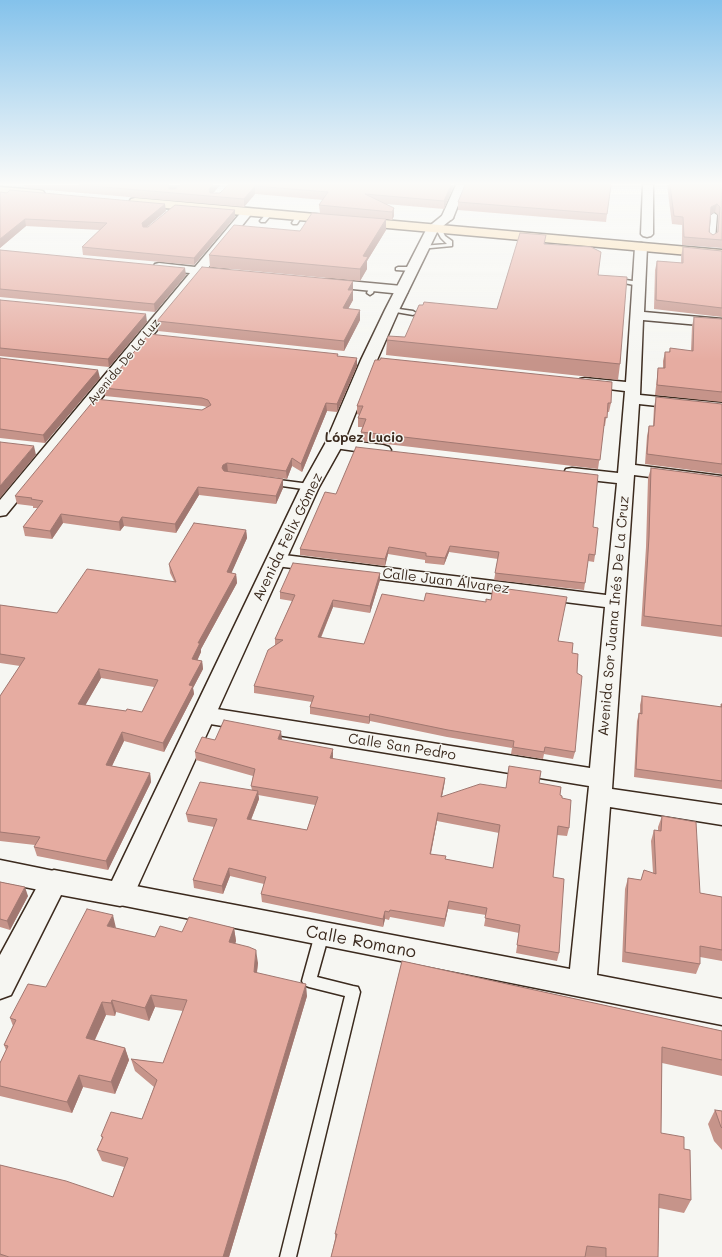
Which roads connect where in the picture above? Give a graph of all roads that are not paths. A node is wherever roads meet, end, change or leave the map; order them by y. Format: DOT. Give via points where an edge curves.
graph roads {
  1 [pos="221,244"];
  2 [pos="425,244"];
  3 [pos="450,244"];
  4 [pos="639,244"];
  5 [pos="669,244"];
  6 [pos="422,248"];
  7 [pos="722,254"];
  8 [pos="151,266"];
  9 [pos="198,271"];
  10 [pos="238,275"];
  11 [pos="317,282"];
  12 [pos="402,290"];
  13 [pos="413,313"];
  14 [pos="638,315"];
  15 [pos="386,316"];
  16 [pos="143,317"];
  17 [pos="159,318"];
  18 [pos="722,322"];
  19 [pos="145,335"];
  20 [pos="161,337"];
  21 [pos="98,372"];
  22 [pos="114,374"];
  23 [pos="570,381"];
  24 [pos="632,393"];
  25 [pos="92,400"];
  26 [pos="108,402"];
  27 [pos="722,408"];
  28 [pos="334,444"];
  29 [pos="397,452"];
  30 [pos="555,471"];
  31 [pos="626,474"];
  32 [pos="263,481"];
  33 [pos="722,481"];
  34 [pos="310,487"];
  35 [pos="0,511"];
  36 [pos="276,560"];
  37 [pos="616,602"];
  38 [pos="204,715"];
  39 [pos="600,788"];
  40 [pos="722,815"];
  41 [pos="0,871"];
  42 [pos="54,882"];
  43 [pos="120,894"];
  44 [pos="322,934"];
  45 [pos="0,985"];
  46 [pos="582,985"];
  47 [pos="722,1012"];
  48 [pos="288,1257"];
  1 -- 9 [label="street, Avenida De La Luz"];
  2 -- 6 [label="main road, Avenida Felix Gómez"];
  3 -- 6 [label="lane"];
  4 -- 14 [label="street, Avenida Sor Juana Inés De La Cruz" via="632,283"];
  5 -- 7 [label="main road"];
  6 -- 12 [label="main road, Avenida Felix Gómez" via="405,269"];
  8 -- 9 [label="street"];
  9 -- 10 [label="street"];
  9 -- 17 [label="street, Avenida De La Luz"];
  11 -- 12 [label="street" via="371,290"];
  12 -- 15 [label="main road, Avenida Felix Gómez"];
  13 -- 15 [label="lane"];
  14 -- 18 [label="street"];
  14 -- 24 [label="street, Avenida Sor Juana Inés De La Cruz"];
  15 -- 28 [label="main road, Avenida Felix Gómez"];
  16 -- 17 [label="street"];
  17 -- 19 [label="street, Avenida De La Luz"];
  19 -- 20 [label="street"];
  19 -- 22 [label="street, Avenida De La Luz"];
  21 -- 22 [label="street"];
  22 -- 25 [label="street, Avenida De La Luz"];
  23 -- 24 [label="street"];
  24 -- 27 [label="street"];
  24 -- 31 [label="street, Avenida Sor Juana Inés De La Cruz"];
  25 -- 26 [label="street"];
  25 -- 35 [label="street, Avenida De La Luz" via="43,449"];
  28 -- 29 [label="street"];
  28 -- 34 [label="main road, Avenida Felix Gómez"];
  30 -- 31 [label="street"];
  31 -- 33 [label="street"];
  31 -- 37 [label="street, Avenida Sor Juana Inés De La Cruz"];
  32 -- 34 [label="lane"];
  34 -- 36 [label="main road, Avenida Felix Gómez"];
  36 -- 37 [label="street, Calle Juan Álvarez"];
  36 -- 38 [label="main road, Avenida Felix Gómez"];
  37 -- 39 [label="street, Avenida Sor Juana Inés De La Cruz"];
  38 -- 39 [label="street, Calle San Pedro"];
  38 -- 43 [label="main road, Avenida Felix Gómez"];
  39 -- 40 [label="street, Calle San Pedro"];
  39 -- 46 [label="street, Avenida Sor Juana Inés De La Cruz"];
  41 -- 42 [label="street, Calle Romano"];
  42 -- 43 [label="main road, Calle Romano"];
  42 -- 45 [label="main road"];
  43 -- 44 [label="street, Calle Romano"];
  44 -- 46 [label="street, Calle Romano"];
  44 -- 48 [label="lane" via="309,980 353,992"];
  46 -- 47 [label="street, Calle Romano"];
}
